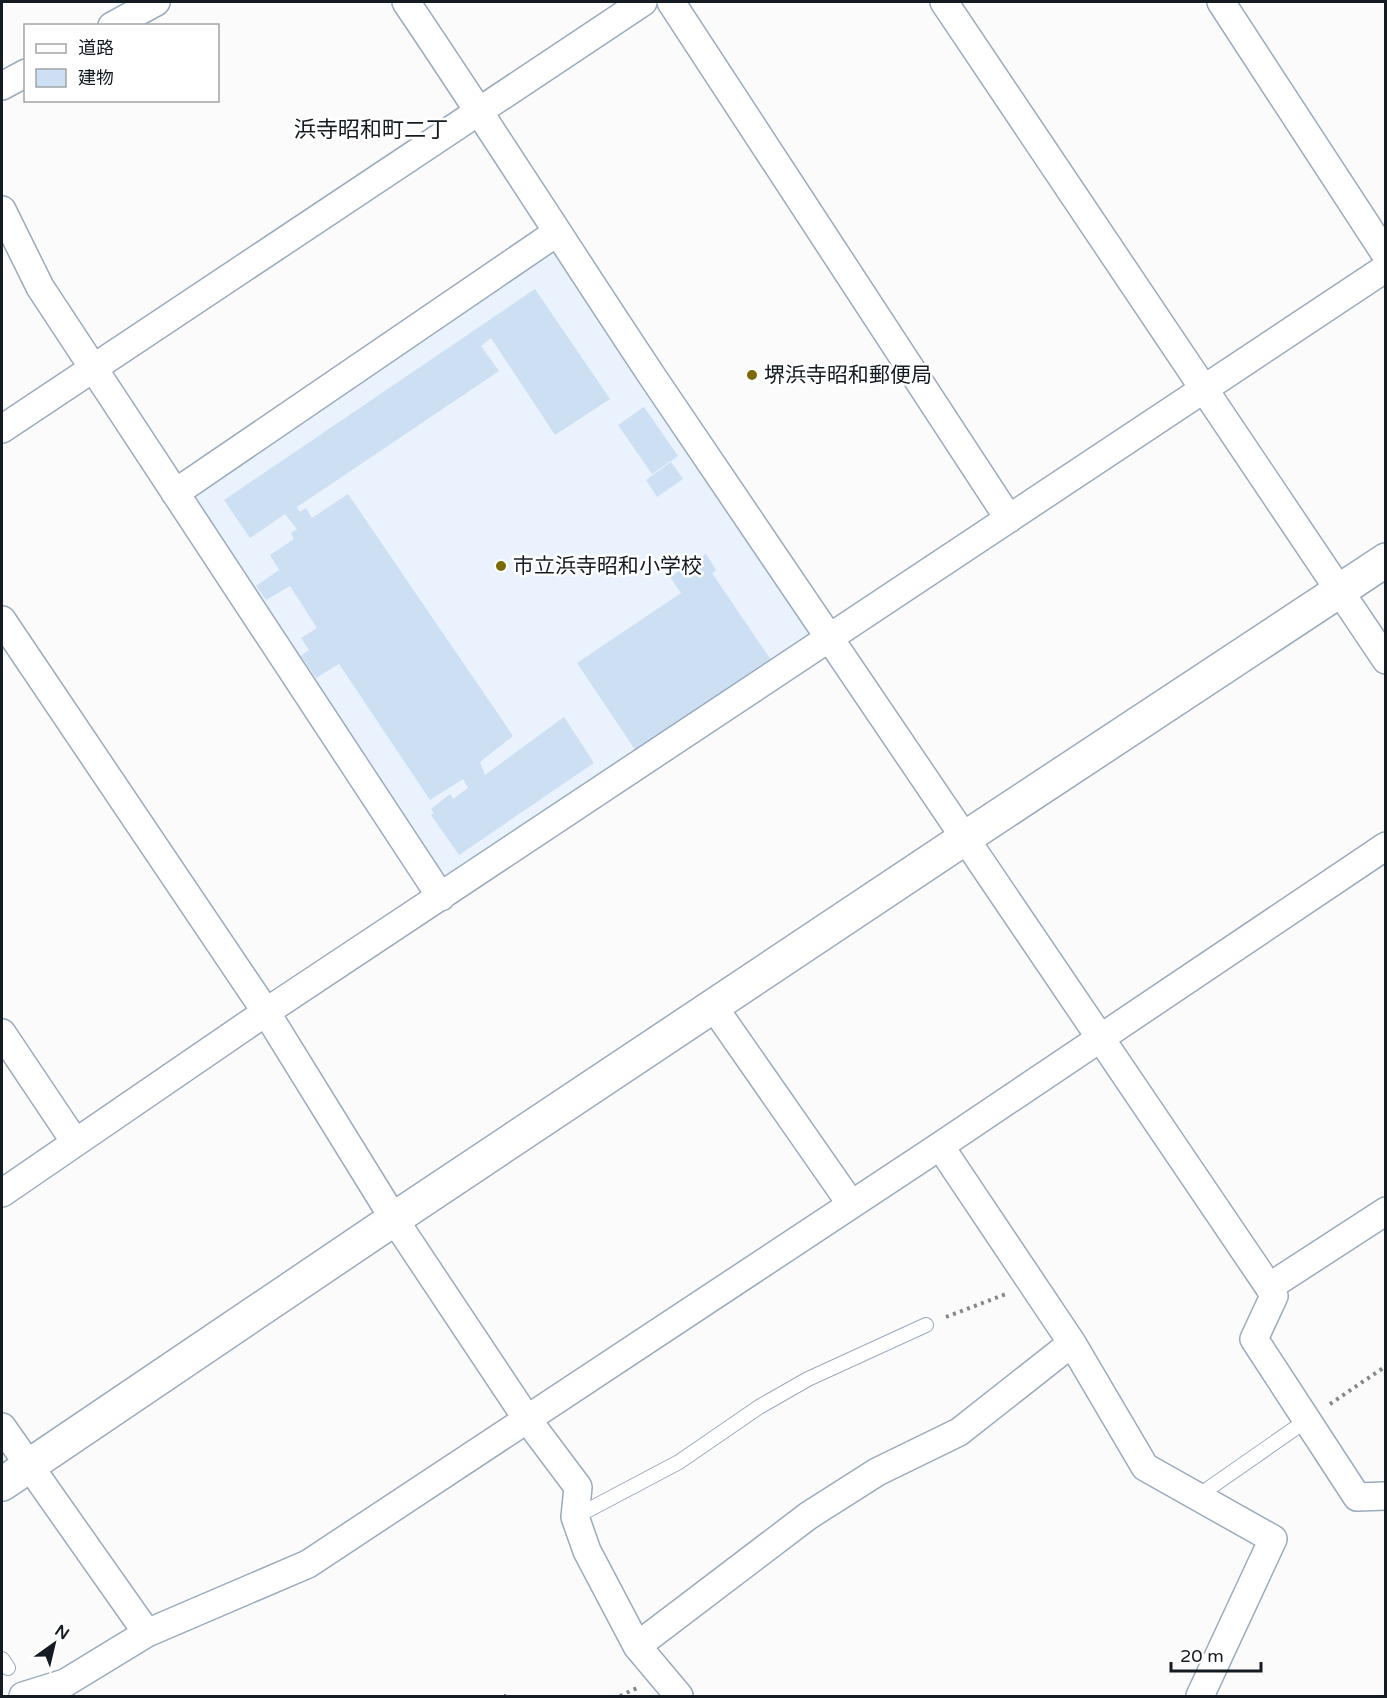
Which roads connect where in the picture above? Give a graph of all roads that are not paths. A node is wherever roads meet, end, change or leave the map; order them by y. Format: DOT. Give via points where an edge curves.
graph roads {
  1 [pos="156,2"];
  2 [pos="406,2"];
  3 [pos="643,2"];
  4 [pos="670,2"];
  5 [pos="944,2"];
  6 [pos="1221,2"];
  7 [pos="116,24"];
  8 [pos="24,74"];
  9 [pos="2,86"];
  10 [pos="479,110"];
  11 [pos="2,210"];
  12 [pos="556,233"];
  13 [pos="1386,255"];
  14 [pos="1386,268"];
  15 [pos="92,367"];
  16 [pos="1203,390"];
  17 [pos="2,429"];
  18 [pos="175,493"];
  19 [pos="1009,519"];
  20 [pos="1386,560"];
  21 [pos="1338,591"];
  22 [pos="2,620"];
  23 [pos="827,638"];
  24 [pos="1386,660"];
  25 [pos="965,838"];
  26 [pos="1386,846"];
  27 [pos="441,897"];
  28 [pos="713,1006"];
  29 [pos="266,1012"];
  30 [pos="2,1033"];
  31 [pos="1099,1038"];
  32 [pos="75,1142"];
  33 [pos="940,1146"];
  34 [pos="2,1193"];
  35 [pos="851,1204"];
  36 [pos="1386,1211"];
  37 [pos="393,1219"];
  38 [pos="1269,1287"];
  39 [pos="926,1325"];
  40 [pos="1072,1342"];
  41 [pos="527,1419"];
  42 [pos="1307,1420"];
  43 [pos="2,1426"];
  44 [pos="28,1467"];
  45 [pos="2,1484"];
  46 [pos="1198,1496"];
  47 [pos="1386,1496"];
  48 [pos="575,1516"];
  49 [pos="147,1633"];
  50 [pos="637,1646"];
  51 [pos="23,1696"];
  52 [pos="679,1696"];
  53 [pos="1200,1696"];
  1 -- 7 [label="street"];
  2 -- 10 [label="street"];
  3 -- 10 [label="street"];
  4 -- 19 [label="street"];
  5 -- 16 [label="street"];
  6 -- 13 [label="street"];
  8 -- 9 [label="street"];
  10 -- 12 [label="street"];
  10 -- 15 [label="street"];
  11 -- 15 [label="street" via="40,287"];
  12 -- 18 [label="street"];
  12 -- 23 [label="street"];
  14 -- 16 [label="street"];
  15 -- 17 [label="street"];
  15 -- 18 [label="street"];
  16 -- 19 [label="street"];
  16 -- 21 [label="street"];
  18 -- 27 [label="street"];
  19 -- 23 [label="street"];
  20 -- 21 [label="street"];
  21 -- 24 [label="street"];
  21 -- 25 [label="street"];
  22 -- 29 [label="street"];
  23 -- 25 [label="street"];
  23 -- 27 [label="street"];
  25 -- 28 [label="street"];
  25 -- 31 [label="street"];
  26 -- 31 [label="street"];
  27 -- 29 [label="street"];
  28 -- 35 [label="street"];
  28 -- 37 [label="street"];
  29 -- 32 [label="street"];
  29 -- 37 [label="street"];
  30 -- 32 [label="street"];
  31 -- 33 [label="street"];
  31 -- 38 [label="street"];
  32 -- 34 [label="street"];
  33 -- 35 [label="street"];
  33 -- 40 [label="street"];
  35 -- 41 [label="street"];
  36 -- 38 [label="street"];
  37 -- 41 [label="street"];
  37 -- 44 [label="street"];
  38 -- 42 [label="street" via="1274,1296 1254,1339"];
  39 -- 48 [label="lane" via="808,1380 759,1407 679,1462"];
  40 -- 46 [label="street" via="1145,1467"];
  40 -- 50 [label="street" via="959,1432 878,1472 808,1516"];
  41 -- 48 [label="street" via="578,1487"];
  41 -- 49 [label="street" via="308,1564"];
  42 -- 46 [label="lane"];
  42 -- 47 [label="street" via="1357,1497"];
  43 -- 44 [label="street"];
  44 -- 45 [label="street"];
  44 -- 49 [label="street"];
  46 -- 53 [label="street" via="1274,1539"];
  48 -- 50 [label="street" via="587,1551"];
  49 -- 51 [label="street" via="65,1683"];
  50 -- 52 [label="street"];
}
